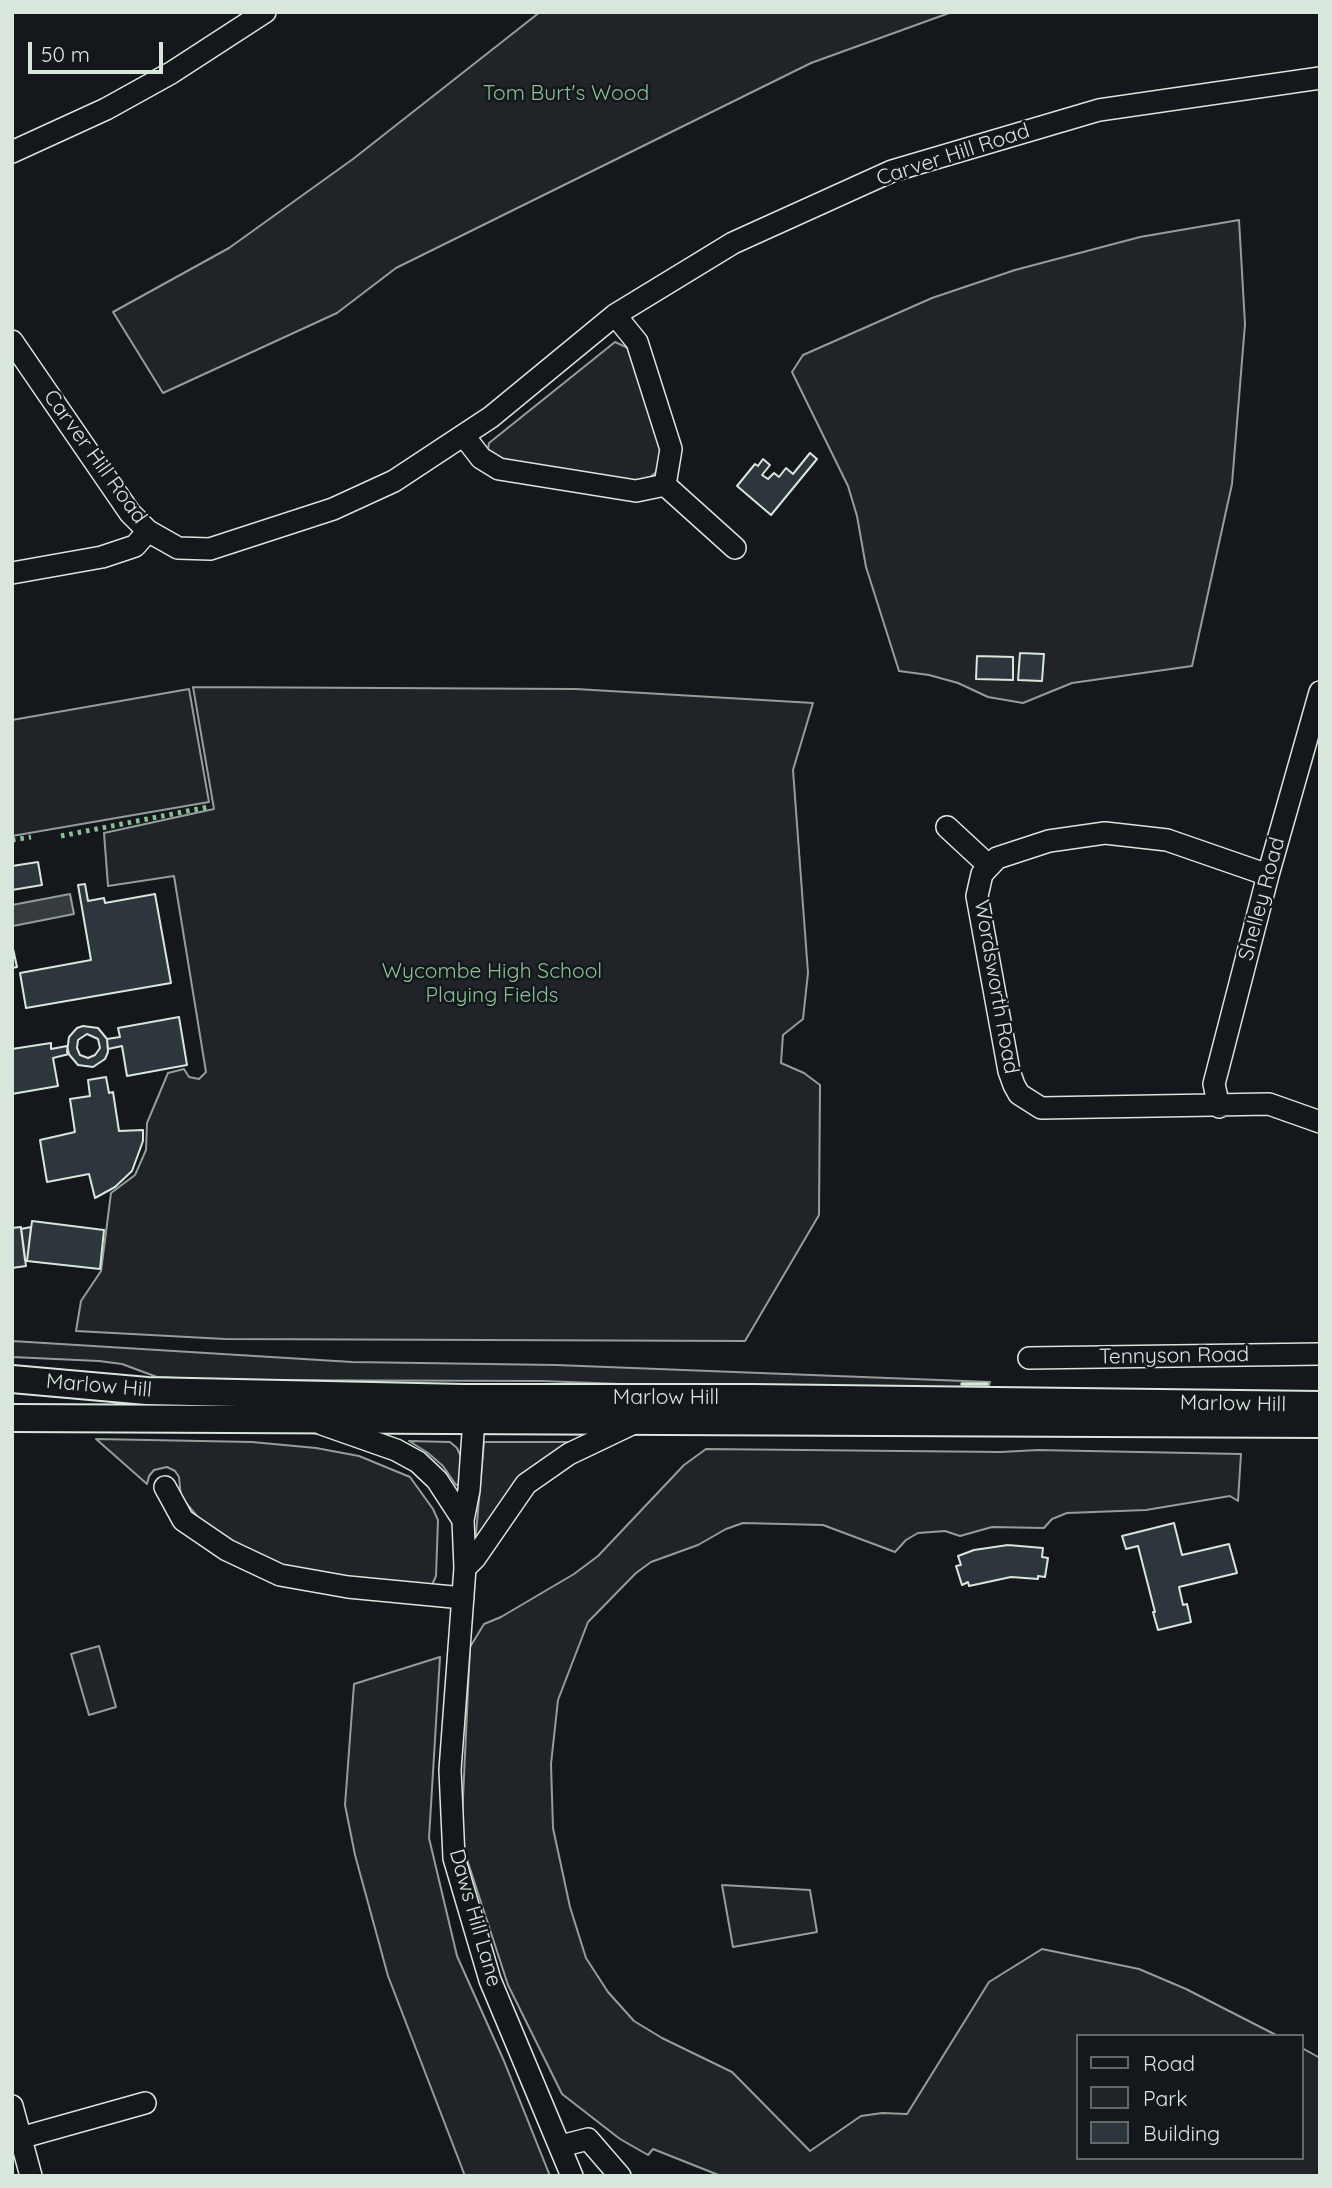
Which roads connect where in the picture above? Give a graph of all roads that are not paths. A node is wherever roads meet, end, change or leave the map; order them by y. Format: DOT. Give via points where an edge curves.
graph roads {
  1 [pos="265,12"];
  2 [pos="1320,79"];
  3 [pos="12,152"];
  4 [pos="615,315"];
  5 [pos="12,341"];
  6 [pos="464,436"];
  7 [pos="666,485"];
  8 [pos="148,531"];
  9 [pos="735,548"];
  10 [pos="12,573"];
  11 [pos="1320,692"];
  12 [pos="947,827"];
  13 [pos="988,865"];
  14 [pos="1268,875"];
  15 [pos="1219,1107"];
  16 [pos="1320,1122"];
  17 [pos="1320,1354"];
  18 [pos="1029,1358"];
  19 [pos="12,1379"];
  20 [pos="1320,1405"];
  21 [pos="468,1408"];
  22 [pos="12,1418"];
  23 [pos="315,1421"];
  24 [pos="638,1421"];
  25 [pos="1320,1424"];
  26 [pos="165,1487"];
  27 [pos="463,1520"];
  28 [pos="465,1568"];
  29 [pos="463,1598"];
  30 [pos="145,2103"];
  31 [pos="12,2106"];
  32 [pos="20,2138"];
  33 [pos="561,2146"];
  34 [pos="31,2176"];
  35 [pos="572,2176"];
  36 [pos="620,2176"];
  1 -- 3 [label="street" via="117,103"];
  2 -- 4 [label="street, Carver Hill Road" via="1099,110 892,171 733,243"];
  4 -- 6 [label="street, Carver Hill Road"];
  4 -- 7 [label="street" via="637,342 671,449"];
  5 -- 8 [label="street, Carver Hill Road" via="130,513"];
  6 -- 7 [label="street" via="481,458 499,469 636,491"];
  6 -- 8 [label="street, Carver Hill Road" via="394,481 332,509 210,550 178,548"];
  7 -- 9 [label="street"];
  8 -- 10 [label="street" via="135,545 102,557"];
  11 -- 14 [label="street, Shelley Road"];
  12 -- 13 [label="street"];
  13 -- 14 [label="street" via="1049,841 1105,833 1167,840"];
  13 -- 15 [label="street, Wordsworth Road" via="977,896 1009,1071 1019,1094 1041,1108"];
  14 -- 15 [label="street, Shelley Road" via="1214,1084"];
  15 -- 16 [label="street, Wordsworth Road" via="1269,1104"];
  17 -- 18 [label="street, Tennyson Road"];
  19 -- 21 [label="main road, Marlow Hill"];
  20 -- 21 [label="main road, Marlow Hill" via="753,1398"];
  21 -- 23 [label="main road, Marlow Hill"];
  21 -- 24 [label="main road, Marlow Hill"];
  21 -- 27 [label="street, Daws Hill Lane" via="469,1490"];
  22 -- 23 [label="main road, Marlow Hill"];
  23 -- 27 [label="street" via="418,1462 437,1480"];
  24 -- 25 [label="main road, Marlow Hill"];
  24 -- 28 [label="street" via="569,1454 526,1484"];
  26 -- 29 [label="street" via="183,1520 227,1550 280,1575"];
  27 -- 28 [label="street, Daws Hill Lane"];
  28 -- 29 [label="street, Daws Hill Lane"];
  29 -- 33 [label="street, Daws Hill Lane" via="450,1770 454,1858 490,1980"];
  30 -- 32 [label="street"];
  31 -- 32 [label="street"];
  32 -- 34 [label="street"];
  33 -- 35 [label="street, Daws Hill Lane"];
  33 -- 36 [label="street" via="588,2139"];
}
